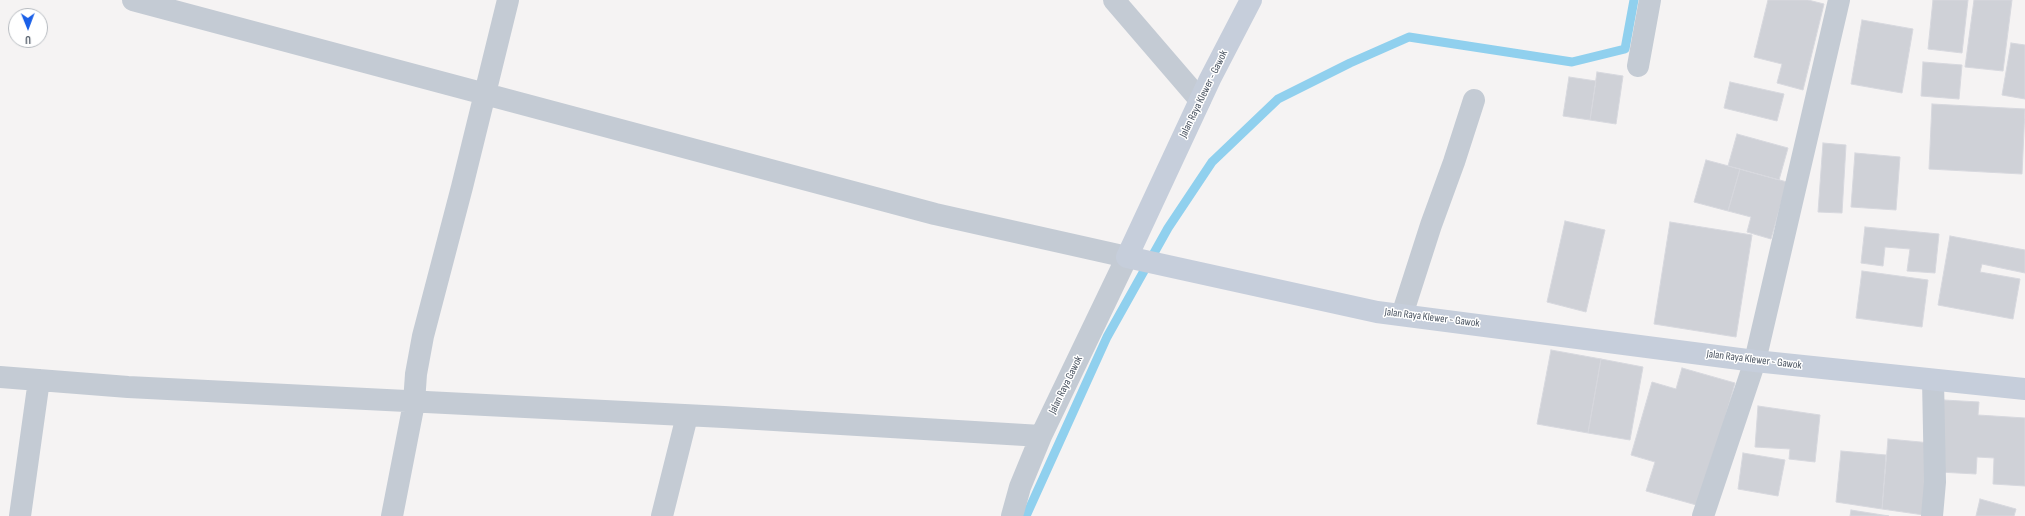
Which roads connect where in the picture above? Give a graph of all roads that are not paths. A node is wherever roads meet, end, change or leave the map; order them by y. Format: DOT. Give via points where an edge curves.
graph roads {
  1 [pos="133,0"];
  2 [pos="508,0"];
  3 [pos="1114,0"];
  4 [pos="1251,0"];
  5 [pos="1650,0"];
  6 [pos="1839,0"];
  7 [pos="1638,66"];
  8 [pos="486,95"];
  9 [pos="1200,100"];
  10 [pos="1474,100"];
  11 [pos="1127,257"];
  12 [pos="1402,315"];
  13 [pos="1755,361"];
  14 [pos="0,377"];
  15 [pos="39,380"];
  16 [pos="1932,380"];
  17 [pos="2025,389"];
  18 [pos="414,403"];
  19 [pos="687,416"];
  20 [pos="1041,436"];
  21 [pos="20,516"];
  22 [pos="392,516"];
  23 [pos="662,516"];
  24 [pos="1012,516"];
  25 [pos="1703,516"];
  26 [pos="1932,516"];
  1 -- 8 [label="street"];
  2 -- 8 [label="street"];
  3 -- 9 [label="street"];
  4 -- 9 [label="main road, Jalan Raya Klewer - Gawok"];
  5 -- 7 [label="street"];
  6 -- 13 [label="street"];
  8 -- 11 [label="street" via="935,214"];
  8 -- 18 [label="street" via="423,336"];
  9 -- 11 [label="main road, Jalan Raya Klewer - Gawok"];
  10 -- 12 [label="street"];
  11 -- 12 [label="main road, Jalan Raya Klewer - Gawok" via="1377,312"];
  11 -- 20 [label="street, Jalan Raya Gawok"];
  12 -- 13 [label="main road, Jalan Raya Klewer - Gawok"];
  13 -- 16 [label="main road, Jalan Raya Klewer - Gawok"];
  13 -- 25 [label="street"];
  14 -- 15 [label="street"];
  15 -- 18 [label="street"];
  15 -- 21 [label="street"];
  16 -- 17 [label="main road, Jalan Raya Klewer - Gawok"];
  16 -- 26 [label="street" via="1935,482"];
  18 -- 19 [label="street"];
  18 -- 22 [label="street"];
  19 -- 20 [label="street"];
  19 -- 23 [label="street"];
  20 -- 24 [label="street, Jalan Raya Gawok" via="1020,487"];
}
